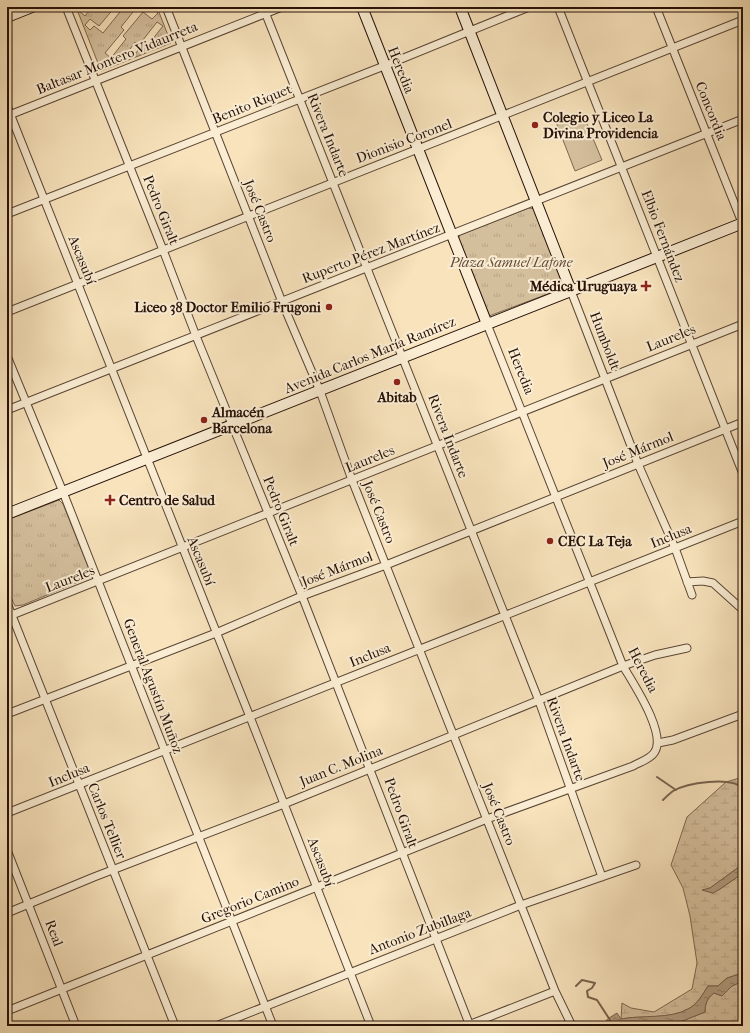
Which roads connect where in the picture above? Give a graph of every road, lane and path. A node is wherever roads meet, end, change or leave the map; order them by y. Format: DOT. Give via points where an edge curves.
graph roads {
  1 [pos="32,7"];
  2 [pos="66,7"];
  3 [pos="166,7"];
  4 [pos="282,7"];
  5 [pos="362,7"];
  6 [pos="460,7"];
  7 [pos="529,7"];
  8 [pos="558,7"];
  9 [pos="656,7"];
  10 [pos="265,10"];
  11 [pos="7,17"];
  12 [pos="743,20"];
  13 [pos="469,32"];
  14 [pos="181,47"];
  15 [pos="672,48"];
  16 [pos="384,66"];
  17 [pos="95,82"];
  18 [pos="588,82"];
  19 [pos="300,99"];
  20 [pos="7,106"];
  21 [pos="9,116"];
  22 [pos="503,116"];
  23 [pos="743,119"];
  24 [pos="215,133"];
  25 [pos="706,134"];
  26 [pos="418,150"];
  27 [pos="129,166"];
  28 [pos="622,167"];
  29 [pos="333,182"];
  30 [pos="44,200"];
  31 [pos="537,201"];
  32 [pos="7,214"];
  33 [pos="248,216"];
  34 [pos="743,224"];
  35 [pos="452,235"];
  36 [pos="163,250"];
  37 [pos="657,257"];
  38 [pos="367,268"];
  39 [pos="78,284"];
  40 [pos="571,291"];
  41 [pos="282,302"];
  42 [pos="7,312"];
  43 [pos="486,324"];
  44 [pos="743,324"];
  45 [pos="196,336"];
  46 [pos="691,344"];
  47 [pos="7,356"];
  48 [pos="403,357"];
  49 [pos="112,369"];
  50 [pos="604,379"];
  51 [pos="320,391"];
  52 [pos="26,403"];
  53 [pos="7,410"];
  54 [pos="523,412"];
  55 [pos="743,422"];
  56 [pos="232,425"];
  57 [pos="725,429"];
  58 [pos="438,445"];
  59 [pos="147,458"];
  60 [pos="638,464"];
  61 [pos="743,474"];
  62 [pos="352,480"];
  63 [pos="63,492"];
  64 [pos="556,497"];
  65 [pos="7,514"];
  66 [pos="268,514"];
  67 [pos="743,521"];
  68 [pos="470,531"];
  69 [pos="182,547"];
  70 [pos="675,548"];
  71 [pos="386,565"];
  72 [pos="98,582"];
  73 [pos="590,582"];
  74 [pos="687,582"];
  75 [pos="692,595"];
  76 [pos="302,596"];
  77 [pos="7,603"];
  78 [pos="743,610"];
  79 [pos="9,616"];
  80 [pos="505,616"];
  81 [pos="216,633"];
  82 [pos="687,648"];
  83 [pos="420,650"];
  84 [pos="132,666"];
  85 [pos="623,666"];
  86 [pos="336,683"];
  87 [pos="46,698"];
  88 [pos="539,701"];
  89 [pos="7,714"];
  90 [pos="743,714"];
  91 [pos="250,717"];
  92 [pos="454,735"];
  93 [pos="658,743"];
  94 [pos="165,751"];
  95 [pos="370,768"];
  96 [pos="79,785"];
  97 [pos="570,788"];
  98 [pos="284,804"];
  99 [pos="7,813"];
  100 [pos="487,819"];
  101 [pos="198,836"];
  102 [pos="7,850"];
  103 [pos="402,854"];
  104 [pos="636,865"];
  105 [pos="113,870"];
  106 [pos="602,877"];
  107 [pos="317,887"];
  108 [pos="28,904"];
  109 [pos="521,905"];
  110 [pos="7,913"];
  111 [pos="232,922"];
  112 [pos="436,940"];
  113 [pos="147,955"];
  114 [pos="349,973"];
  115 [pos="62,989"];
  116 [pos="555,991"];
  117 [pos="265,1006"];
  118 [pos="7,1011"];
  119 [pos="468,1025"];
  120 [pos="76,1026"];
  121 [pos="175,1026"];
  122 [pos="216,1026"];
  123 [pos="273,1026"];
  124 [pos="371,1026"];
  125 [pos="572,1026"];
  1 -- 11 [label="main road"];
  2 -- 17 [label="street, Pedro Giralt"];
  3 -- 14 [label="street, José Castro"];
  4 -- 10 [label="street, Baltasar Montero Vidaurreta"];
  5 -- 16 [label="main road, Heredia"];
  6 -- 13 [label="main road, Humboldt"];
  7 -- 13 [label="street, Benito Riquet"];
  8 -- 18 [label="street, Elbio Fernández"];
  9 -- 15 [label="street, Concordia"];
  10 -- 14 [label="street, Baltasar Montero Vidaurreta"];
  10 -- 19 [label="street, Rivera Indarte"];
  12 -- 15 [label="street, Dionisio Coronel"];
  13 -- 16 [label="street, Benito Riquet"];
  13 -- 22 [label="main road, Humboldt"];
  14 -- 17 [label="street, Baltasar Montero Vidaurreta"];
  14 -- 24 [label="street, José Castro"];
  15 -- 18 [label="street, Dionisio Coronel"];
  15 -- 25 [label="street, Concordia"];
  16 -- 19 [label="street, Benito Riquet"];
  16 -- 26 [label="main road, Heredia"];
  17 -- 21 [label="street, Baltasar Montero Vidaurreta"];
  17 -- 27 [label="street, Pedro Giralt"];
  18 -- 22 [label="street, Dionisio Coronel"];
  18 -- 28 [label="street, Elbio Fernández"];
  19 -- 24 [label="street, Benito Riquet"];
  19 -- 29 [label="street, Rivera Indarte"];
  20 -- 21 [label="street, Ascasubí"];
  21 -- 30 [label="street, Ascasubí"];
  22 -- 26 [label="street, Dionisio Coronel"];
  22 -- 31 [label="main road, Humboldt"];
  23 -- 25 [label="street, Ruperto Pérez Martínez"];
  24 -- 27 [label="street, Benito Riquet"];
  24 -- 33 [label="street, José Castro"];
  25 -- 28 [label="street, Ruperto Pérez Martínez"];
  25 -- 34 [label="street, Concordia"];
  26 -- 29 [label="street, Dionisio Coronel"];
  26 -- 35 [label="main road, Heredia"];
  27 -- 30 [label="street, Benito Riquet"];
  27 -- 36 [label="street, Pedro Giralt"];
  28 -- 31 [label="street, Ruperto Pérez Martínez"];
  28 -- 37 [label="street, Elbio Fernández"];
  29 -- 33 [label="street, Dionisio Coronel"];
  29 -- 38 [label="street, Rivera Indarte"];
  30 -- 32 [label="street, Benito Riquet"];
  30 -- 39 [label="street, Ascasubí"];
  31 -- 35 [label="street, Ruperto Pérez Martínez"];
  31 -- 40 [label="main road, Humboldt"];
  33 -- 36 [label="street, Dionisio Coronel"];
  33 -- 41 [label="street, José Castro"];
  34 -- 37 [label="main road, Avenida Carlos María Ramírez"];
  35 -- 38 [label="street, Ruperto Pérez Martínez"];
  35 -- 43 [label="main road, Heredia"];
  36 -- 39 [label="street, Dionisio Coronel"];
  36 -- 45 [label="street, Pedro Giralt"];
  37 -- 40 [label="main road, Avenida Carlos María Ramírez"];
  37 -- 46 [label="street, Elbio Fernández"];
  38 -- 41 [label="street, Ruperto Pérez Martínez"];
  38 -- 48 [label="street, Rivera Indarte"];
  39 -- 42 [label="street, Dionisio Coronel"];
  39 -- 49 [label="street, Ascasubí"];
  40 -- 43 [label="main road, Avenida Carlos María Ramírez"];
  40 -- 50 [label="street, Humboldt"];
  41 -- 45 [label="street, Ruperto Pérez Martínez"];
  41 -- 51 [label="street, José Castro"];
  43 -- 48 [label="main road, Avenida Carlos María Ramírez"];
  43 -- 54 [label="street, Heredia"];
  44 -- 46 [label="street, Laureles"];
  45 -- 49 [label="street, Ruperto Pérez Martínez"];
  45 -- 56 [label="street, Pedro Giralt"];
  46 -- 50 [label="street, Laureles"];
  46 -- 57 [label="street, Elbio Fernández"];
  47 -- 52 [label="street, General Agustín Muñoz"];
  48 -- 51 [label="main road, Avenida Carlos María Ramírez"];
  48 -- 58 [label="street, Rivera Indarte"];
  49 -- 52 [label="street, Ruperto Pérez Martínez"];
  49 -- 59 [label="street, Ascasubí"];
  50 -- 54 [label="street, Laureles"];
  50 -- 60 [label="street, Humboldt"];
  51 -- 56 [label="main road, Avenida Carlos María Ramírez"];
  51 -- 62 [label="street, José Castro"];
  52 -- 53 [label="street, Ruperto Pérez Martínez"];
  52 -- 63 [label="street, General Agustín Muñoz"];
  54 -- 58 [label="street, Laureles"];
  54 -- 64 [label="street, Heredia"];
  55 -- 57 [label="street, José Mármol"];
  56 -- 59 [label="main road, Avenida Carlos María Ramírez"];
  56 -- 66 [label="street, Pedro Giralt"];
  57 -- 60 [label="street, José Mármol"];
  57 -- 61 [label="street, Elbio Fernández"];
  58 -- 62 [label="street, Laureles"];
  58 -- 68 [label="street, Rivera Indarte"];
  59 -- 63 [label="main road, Avenida Carlos María Ramírez"];
  59 -- 69 [label="street, Ascasubí"];
  60 -- 64 [label="street, José Mármol"];
  60 -- 70 [label="street, Humboldt"];
  62 -- 66 [label="street, Laureles"];
  62 -- 71 [label="street, José Castro"];
  63 -- 65 [label="main road, Avenida Carlos María Ramírez"];
  63 -- 72 [label="street, General Agustín Muñoz"];
  64 -- 68 [label="street, José Mármol"];
  64 -- 73 [label="street, Heredia"];
  66 -- 69 [label="street, Laureles"];
  66 -- 76 [label="street, Pedro Giralt"];
  67 -- 70 [label="street, Inclusa"];
  68 -- 71 [label="street, José Mármol"];
  68 -- 80 [label="street, Rivera Indarte"];
  69 -- 72 [label="street, Laureles"];
  69 -- 81 [label="street, Ascasubí"];
  70 -- 73 [label="street, Inclusa"];
  70 -- 74 [label="street, Humboldt"];
  71 -- 76 [label="street, José Mármol"];
  71 -- 83 [label="street, José Castro"];
  72 -- 79 [label="street, Laureles"];
  72 -- 84 [label="street, General Agustín Muñoz"];
  73 -- 80 [label="street, Inclusa"];
  73 -- 85 [label="street, Heredia"];
  74 -- 75 [label="street, Humboldt"];
  74 -- 78 [label="street" via="710,581"];
  76 -- 81 [label="street, José Mármol"];
  76 -- 86 [label="street, Pedro Giralt"];
  77 -- 79 [label="street, Carlos Tellier"];
  79 -- 87 [label="street, Carlos Tellier"];
  80 -- 83 [label="street, Inclusa"];
  80 -- 88 [label="street, Rivera Indarte"];
  81 -- 84 [label="street, José Mármol"];
  81 -- 91 [label="street, Ascasubí"];
  82 -- 85 [label="street, Juan C. Molina"];
  83 -- 86 [label="street, Inclusa"];
  83 -- 92 [label="street, José Castro"];
  84 -- 87 [label="street, José Mármol"];
  84 -- 94 [label="street, General Agustín Muñoz"];
  85 -- 88 [label="street, Juan C. Molina"];
  85 -- 93 [label="street, Heredia" via="644,703 657,734"];
  86 -- 91 [label="street, Inclusa"];
  86 -- 95 [label="street, Pedro Giralt"];
  87 -- 89 [label="street, José Mármol"];
  87 -- 96 [label="street, Carlos Tellier"];
  88 -- 92 [label="street, Juan C. Molina"];
  88 -- 97 [label="street, Rivera Indarte"];
  90 -- 93 [label="street" via="673,740"];
  91 -- 94 [label="street, Inclusa"];
  91 -- 98 [label="street, Ascasubí"];
  92 -- 95 [label="street, Juan C. Molina"];
  92 -- 100 [label="street, José Castro"];
  93 -- 97 [label="street, Gregorio Camino" via="652,756 633,766"];
  94 -- 96 [label="street, Inclusa"];
  94 -- 101 [label="street, General Agustín Muñoz"];
  95 -- 98 [label="street, Juan C. Molina"];
  95 -- 103 [label="street, Pedro Giralt"];
  96 -- 99 [label="street, Inclusa"];
  96 -- 105 [label="street, Carlos Tellier"];
  97 -- 100 [label="street, Gregorio Camino"];
  97 -- 106 [label="street, Rivera Indarte"];
  98 -- 101 [label="street, Juan C. Molina"];
  98 -- 107 [label="street, Ascasubí"];
  100 -- 103 [label="street, Gregorio Camino"];
  100 -- 109 [label="street, José Castro"];
  101 -- 105 [label="street, Juan C. Molina"];
  101 -- 111 [label="street, General Agustín Muñoz"];
  102 -- 108 [label="street, Real"];
  103 -- 107 [label="street, Gregorio Camino"];
  103 -- 112 [label="street, Pedro Giralt"];
  104 -- 106 [label="street, Antonio Zubillaga"];
  105 -- 108 [label="street, Juan C. Molina"];
  105 -- 113 [label="street, Carlos Tellier"];
  106 -- 109 [label="street, Antonio Zubillaga"];
  107 -- 111 [label="street, Gregorio Camino"];
  107 -- 114 [label="street, Ascasubí"];
  108 -- 110 [label="street, Juan C. Molina"];
  108 -- 115 [label="street, Real"];
  109 -- 112 [label="street, Antonio Zubillaga"];
  109 -- 116 [label="street, José Castro"];
  111 -- 113 [label="street, Gregorio Camino"];
  111 -- 117 [label="street, General Agustín Muñoz"];
  112 -- 114 [label="street, Antonio Zubillaga"];
  112 -- 119 [label="street, Pedro Giralt"];
  113 -- 115 [label="street, Gregorio Camino"];
  113 -- 121 [label="street, Carlos Tellier"];
  114 -- 117 [label="street, Antonio Zubillaga"];
  114 -- 124 [label="street, Ascasubí"];
  115 -- 118 [label="street, Gregorio Camino"];
  115 -- 120 [label="street, Real"];
  116 -- 119 [label="street"];
  116 -- 125 [label="street, José Castro"];
  117 -- 122 [label="street, Antonio Zubillaga"];
  117 -- 123 [label="street, General Agustín Muñoz"];
}
